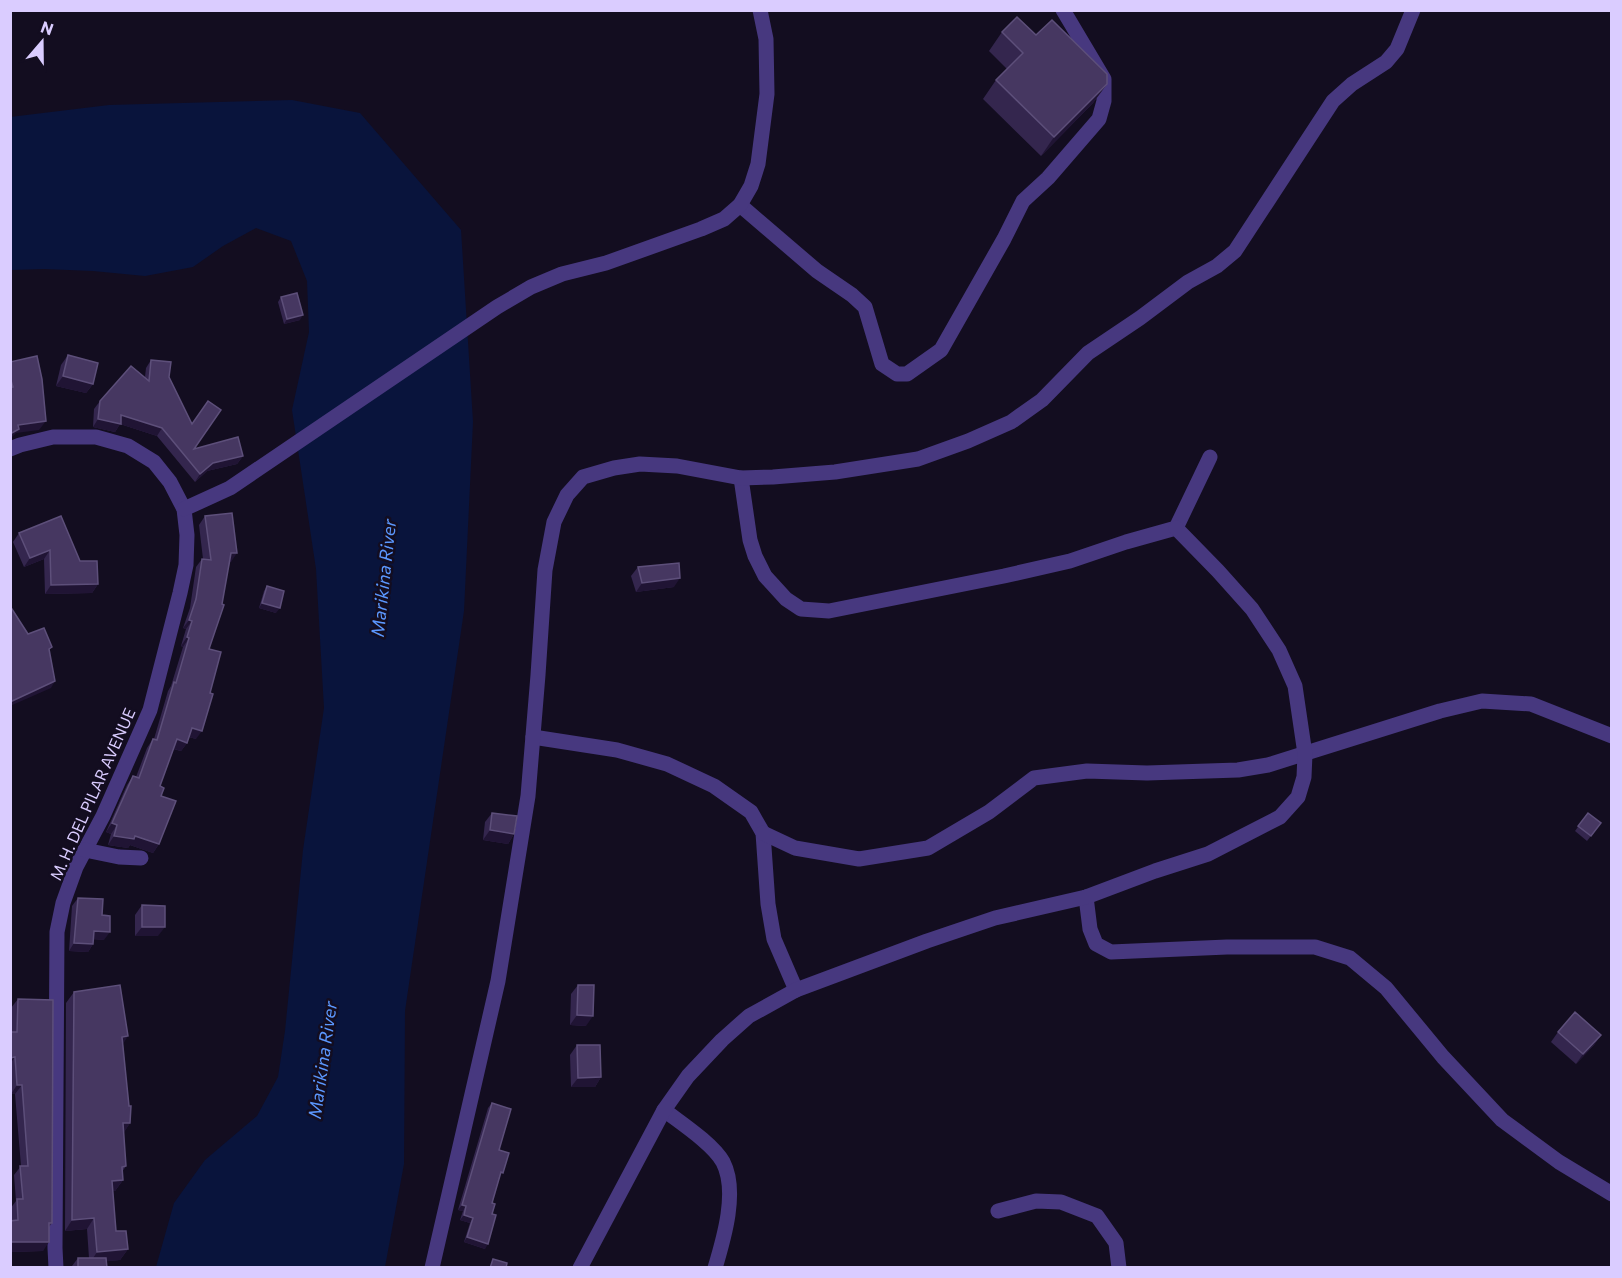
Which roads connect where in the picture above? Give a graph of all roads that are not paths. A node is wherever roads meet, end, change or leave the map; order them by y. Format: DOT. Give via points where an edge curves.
graph roads {
  1 [pos="760,10"];
  2 [pos="1063,10"];
  3 [pos="1413,10"];
  4 [pos="740,205"];
  5 [pos="10,449"];
  6 [pos="1210,457"];
  7 [pos="741,478"];
  8 [pos="184,508"];
  9 [pos="1176,528"];
  10 [pos="1611,736"];
  11 [pos="533,737"];
  12 [pos="1305,754"];
  13 [pos="763,833"];
  14 [pos="85,850"];
  15 [pos="141,858"];
  16 [pos="1086,897"];
  17 [pos="796,990"];
  18 [pos="664,1110"];
  19 [pos="1611,1194"];
  20 [pos="998,1211"];
  21 [pos="56,1268"];
  22 [pos="432,1268"];
  23 [pos="580,1268"];
  24 [pos="716,1268"];
  25 [pos="1119,1268"];
  1 -- 4 [label="street" via="766,39 764,127 758,164"];
  2 -- 4 [label="street" via="1104,79 1099,119 1023,201 941,350 907,374 897,374 882,364 865,307"];
  3 -- 7 [label="street" via="1397,49 1386,62 1333,101 1235,250 1088,353 1042,400 1011,422 918,459 835,472"];
  4 -- 8 [label="street" via="724,219 701,229 531,287 245,477"];
  5 -- 8 [label="street, M. H. DEL PILAR AVENUE" via="53,437 96,437 128,446 154,462"];
  6 -- 9 [label="street"];
  7 -- 9 [label="street" via="755,555 765,576 801,609 829,611 1004,576 1070,561"];
  7 -- 11 [label="street" via="677,466 640,464 583,477 567,495 554,522 545,570"];
  8 -- 14 [label="street, M. H. DEL PILAR AVENUE" via="186,566 150,710"];
  9 -- 12 [label="street" via="1252,609 1279,650 1295,686"];
  10 -- 12 [label="street" via="1531,704 1482,701"];
  11 -- 13 [label="street" via="617,750 667,764 714,786 751,812"];
  11 -- 22 [label="street" via="523,829 498,981"];
  12 -- 13 [label="street" via="1238,770 1087,771 1034,778 928,849 859,859 795,848"];
  12 -- 16 [label="street" via="1298,797 1280,817 1208,854"];
  13 -- 17 [label="street" via="774,939"];
  14 -- 15 [label="street"];
  14 -- 21 [label="street, M. H. DEL PILAR AVENUE" via="63,903 57,932"];
  16 -- 17 [label="street" via="985,921"];
  16 -- 19 [label="street" via="1096,944 1111,952 1279,946 1315,947 1350,958 1386,988 1502,1120"];
  17 -- 18 [label="street" via="749,1016 722,1040 688,1076"];
  18 -- 23 [label="street"];
  18 -- 24 [label="street" via="703,1140 722,1161 729,1180 729,1204"];
  20 -- 25 [label="street" via="1036,1201 1061,1202 1097,1216 1116,1243"];
}
